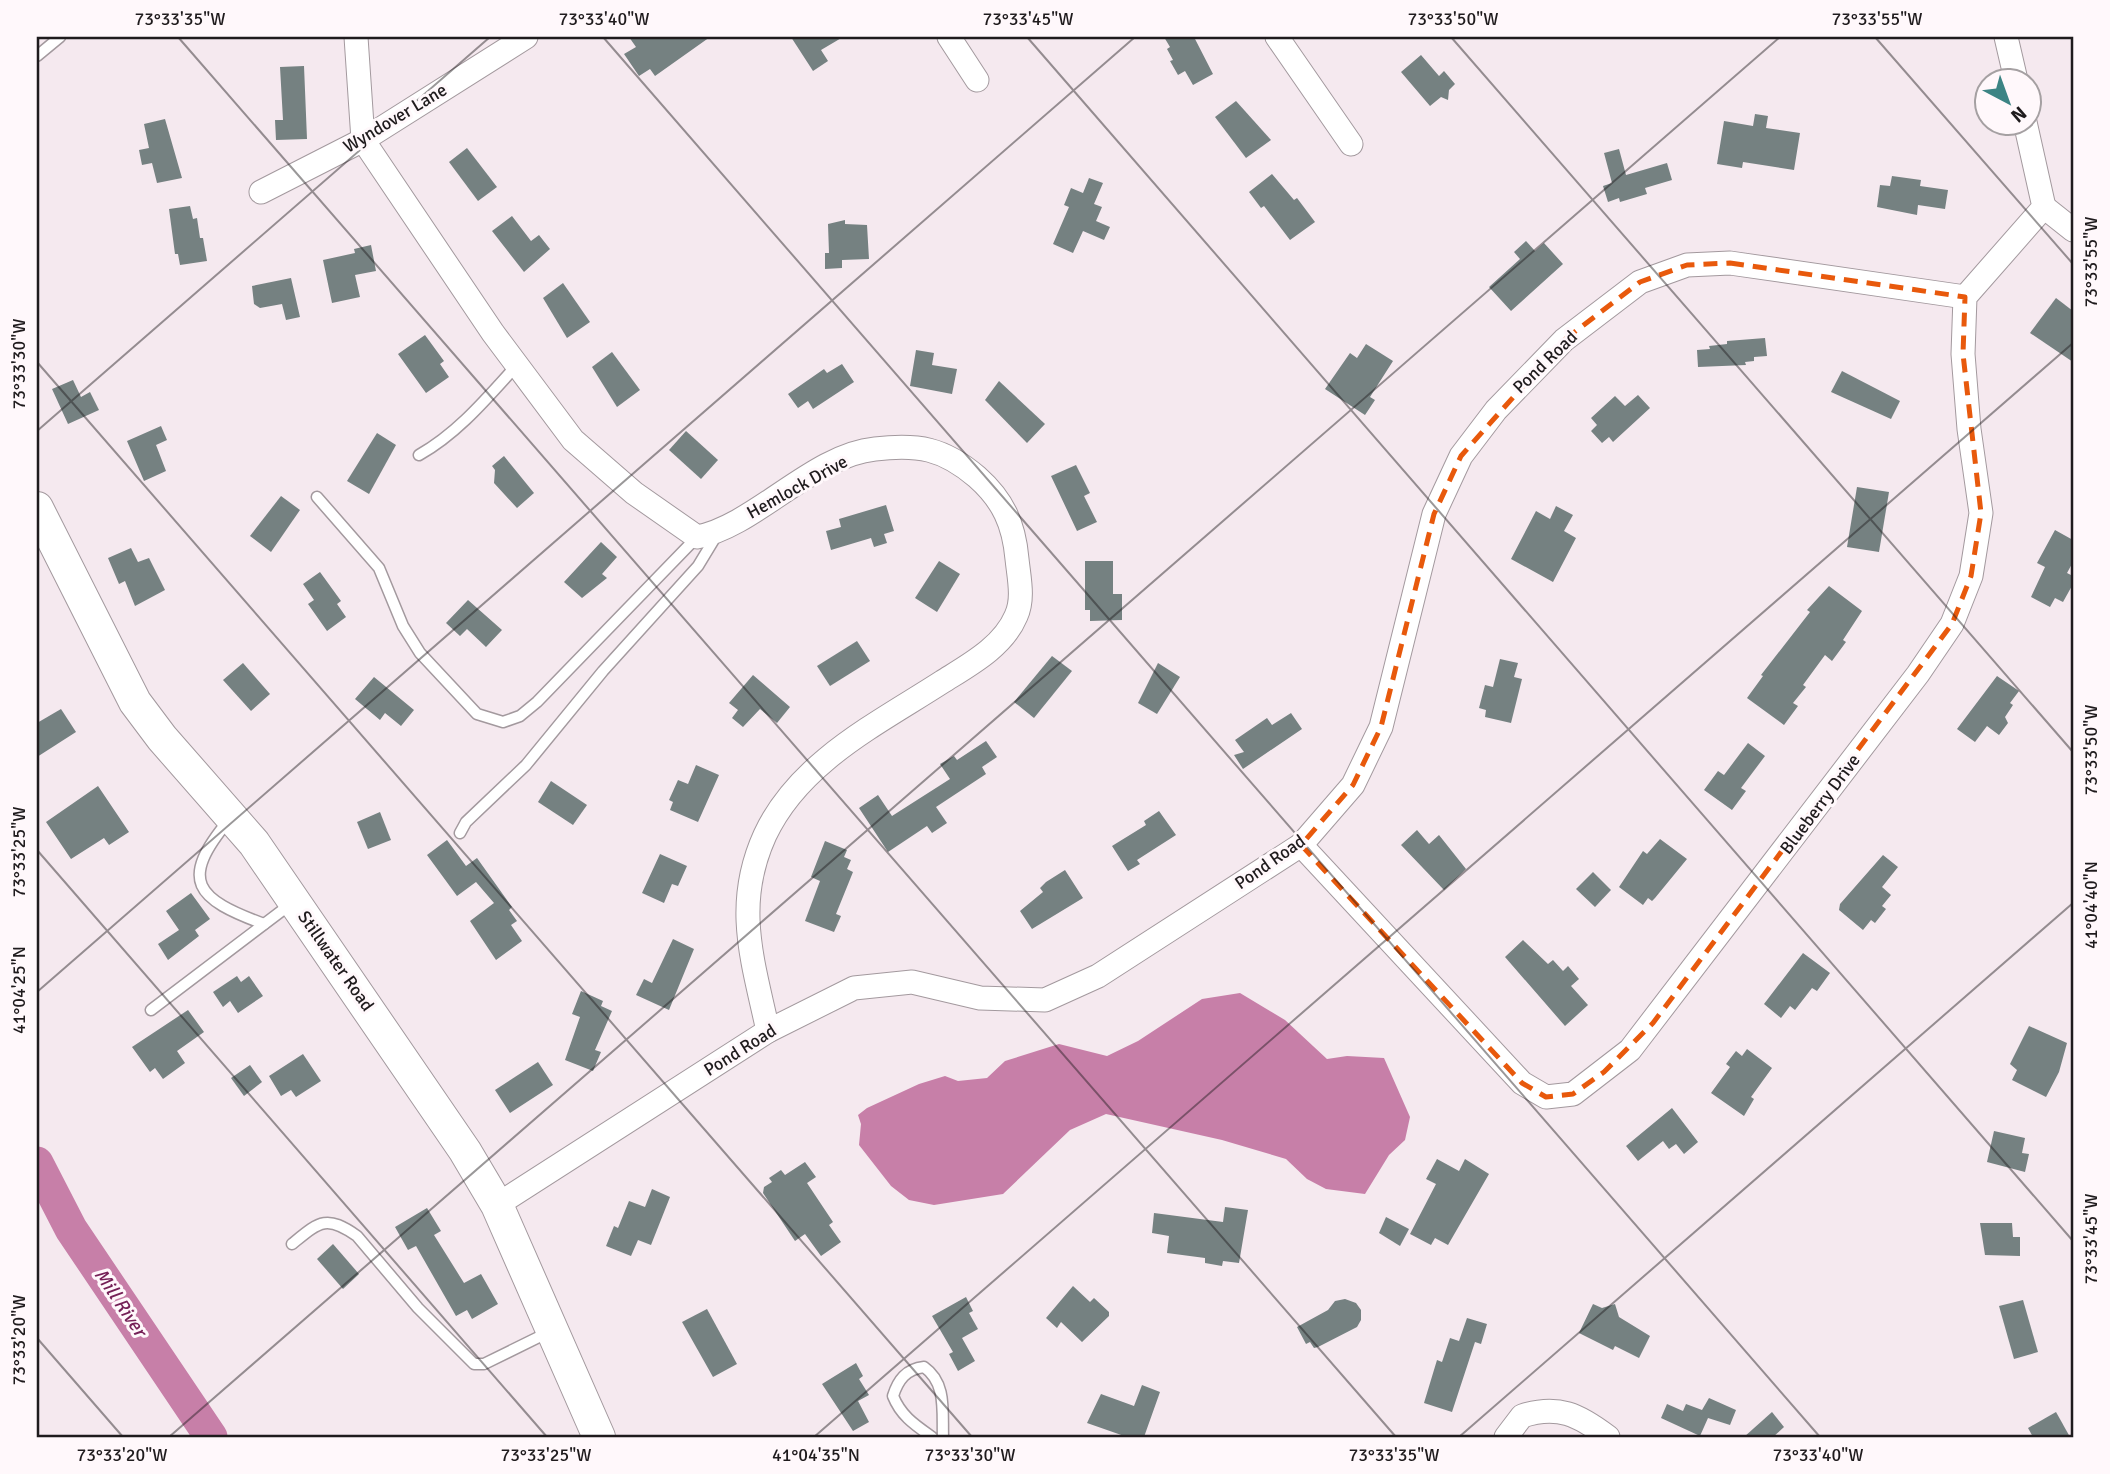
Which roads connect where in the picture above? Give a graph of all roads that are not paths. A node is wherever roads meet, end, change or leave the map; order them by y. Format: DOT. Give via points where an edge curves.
graph roads {
  1 [pos="60,37"];
  2 [pos="356,37"];
  3 [pos="526,37"];
  4 [pos="949,37"];
  5 [pos="1277,37"];
  6 [pos="2006,37"];
  7 [pos="37,56"];
  8 [pos="2013,66"];
  9 [pos="977,80"];
  10 [pos="2028,136"];
  11 [pos="363,140"];
  12 [pos="1351,144"];
  13 [pos="261,192"];
  14 [pos="2044,207"];
  15 [pos="2073,230"];
  16 [pos="1965,297"];
  17 [pos="517,365"];
  18 [pos="419,455"];
  19 [pos="317,497"];
  20 [pos="37,508"];
  21 [pos="708,535"];
  22 [pos="231,817"];
  23 [pos="460,833"];
  24 [pos="1301,845"];
  25 [pos="294,901"];
  26 [pos="264,925"];
  27 [pos="151,1010"];
  28 [pos="768,1031"];
  29 [pos="497,1205"];
  30 [pos="292,1244"];
  31 [pos="551,1330"];
  32 [pos="599,1437"];
  33 [pos="932,1437"];
  34 [pos="943,1437"];
  35 [pos="1506,1437"];
  36 [pos="1608,1437"];
  1 -- 7 [label="lane"];
  2 -- 11 [label="street"];
  3 -- 11 [label="street, Wyndover Lane"];
  4 -- 9 [label="street"];
  5 -- 12 [label="street"];
  6 -- 8 [label="street"];
  10 -- 14 [label="street"];
  11 -- 13 [label="street, Wyndover Lane"];
  11 -- 17 [label="street"];
  14 -- 15 [label="street"];
  14 -- 16 [label="street"];
  16 -- 24 [label="street, Pond Road" via="1730,263 1687,265 1640,282 1564,340 1496,410 1461,456 1434,514 1381,727 1353,785"];
  16 -- 24 [label="street, Blueberry Drive" via="1963,354 1982,513 1971,576 1952,624 1653,1023 1613,1065 1573,1094 1546,1097 1522,1083"];
  17 -- 18 [label="lane" via="464,422"];
  17 -- 21 [label="street" via="573,440 634,493"];
  19 -- 21 [label="lane" via="379,568 403,626 420,653 489,721 520,716 537,702"];
  20 -- 22 [label="main road, Stillwater Road" via="135,702"];
  21 -- 23 [label="lane" via="702,560 671,598 526,765"];
  21 -- 28 [label="street, Hemlock Drive" via="826,466 871,449 916,445 959,461 996,495 1016,536 1021,596 1016,617 993,649 849,742 801,781 766,834 750,876 747,927"];
  22 -- 25 [label="main road, Stillwater Road"];
  22 -- 26 [label="lane" via="207,846 199,876 202,887 226,910"];
  24 -- 28 [label="street, Pond Road" via="1098,976 1045,1000 980,998 912,982 854,988"];
  25 -- 26 [label="lane"];
  25 -- 29 [label="main road, Stillwater Road"];
  26 -- 27 [label="lane"];
  28 -- 29 [label="street, Pond Road"];
  29 -- 31 [label="main road, Stillwater Road"];
  30 -- 31 [label="lane" via="325,1221 346,1228 474,1364 484,1364"];
  31 -- 32 [label="main road, Stillwater Road"];
  33 -- 34 [label="lane" via="909,1420 893,1396 902,1377 912,1369 924,1367 935,1375 942,1391"];
  35 -- 36 [label="street" via="1522,1416 1556,1409"];
}
